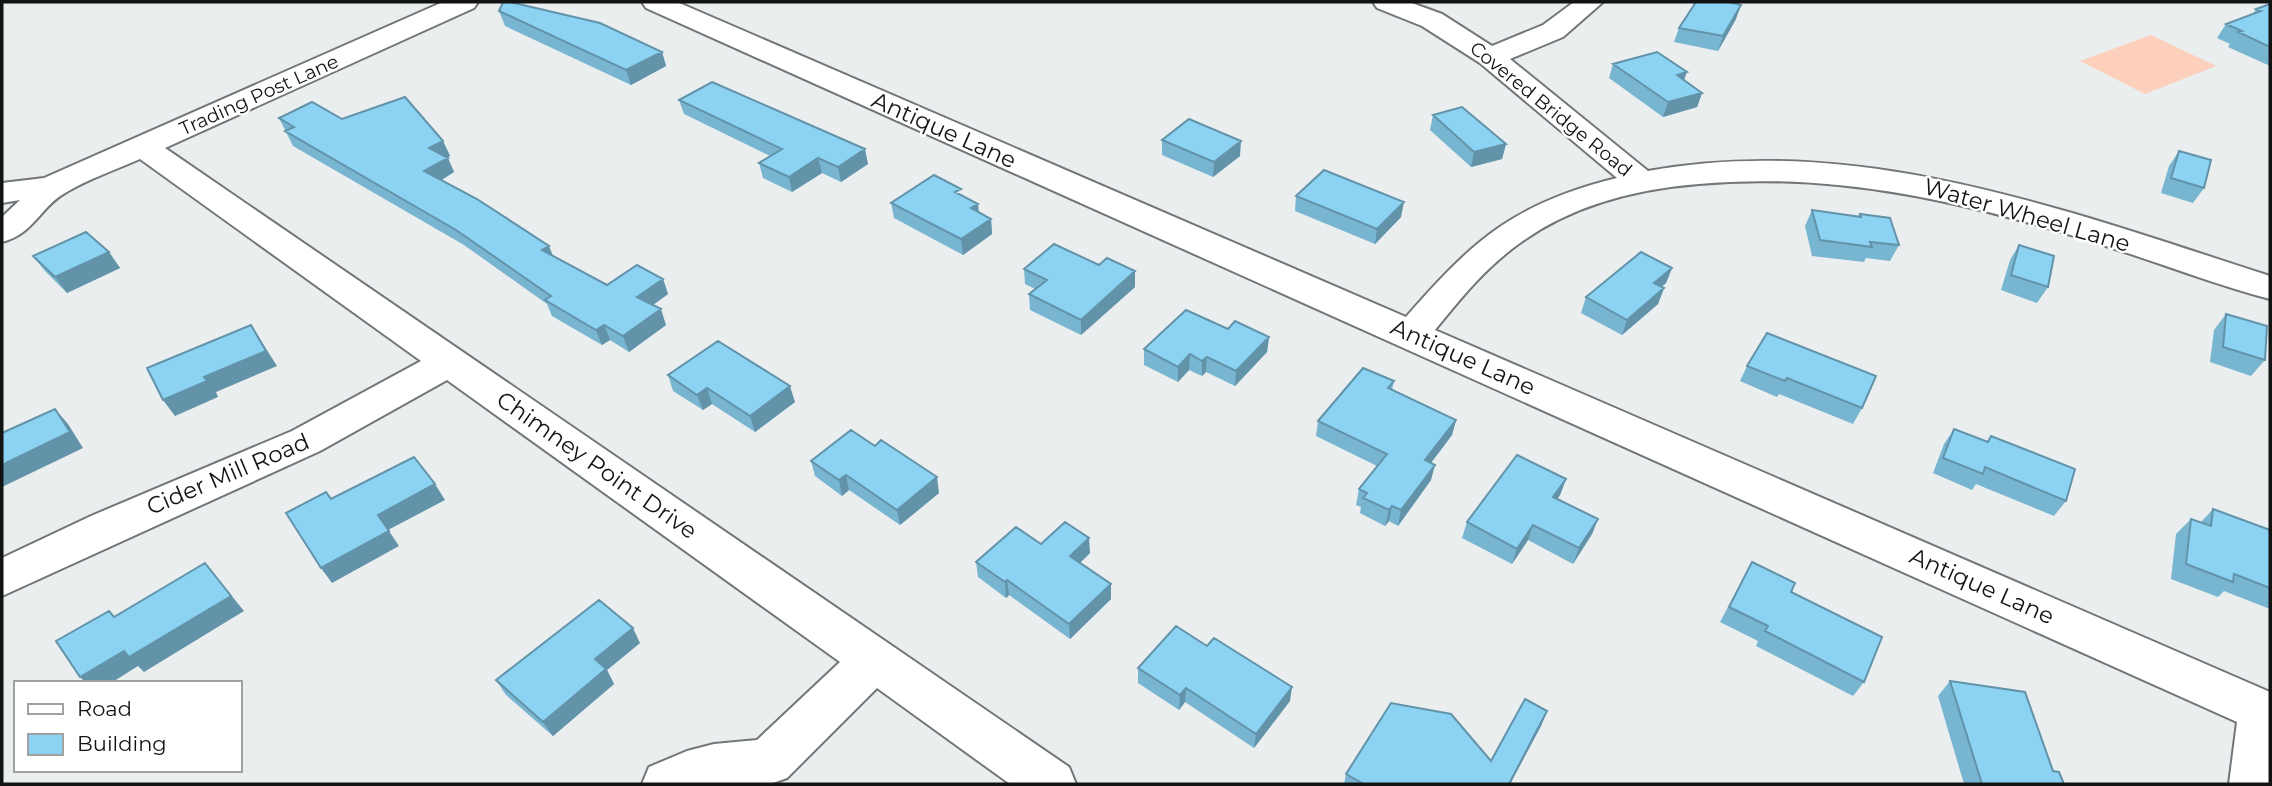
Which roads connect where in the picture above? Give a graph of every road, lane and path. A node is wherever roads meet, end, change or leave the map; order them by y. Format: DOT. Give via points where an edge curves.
graph roads {
  1 [pos="466,2"];
  2 [pos="655,2"];
  3 [pos="1385,2"];
  4 [pos="1590,2"];
  5 [pos="1490,57"];
  6 [pos="142,146"];
  7 [pos="1641,181"];
  8 [pos="51,187"];
  9 [pos="2,193"];
  10 [pos="2,232"];
  11 [pos="2270,288"];
  12 [pos="1412,334"];
  13 [pos="449,361"];
  14 [pos="2,578"];
  15 [pos="874,660"];
  16 [pos="2267,712"];
  17 [pos="769,773"];
  18 [pos="667,784"];
  19 [pos="1051,784"];
  20 [pos="2254,784"];
  1 -- 6 [label="street, Trading Post Lane"];
  2 -- 12 [label="street, Antique Lane"];
  3 -- 5 [label="street, Covered Bridge Road" via="1432,20"];
  4 -- 5 [label="street" via="1553,31"];
  5 -- 7 [label="street, Covered Bridge Road"];
  6 -- 8 [label="street, Trading Post Lane"];
  6 -- 13 [label="street, Chimney Point Drive"];
  7 -- 11 [label="street, Water Wheel Lane" via="1721,171 1780,170 1920,184 2025,210"];
  7 -- 12 [label="street, Water Wheel Lane" via="1557,208 1518,229 1469,268"];
  8 -- 9 [label="street, Trading Post Lane"];
  8 -- 10 [label="street, Trading Post Lane"];
  12 -- 16 [label="street, Antique Lane"];
  13 -- 14 [label="street, Cider Mill Road" via="340,425 77,540"];
  13 -- 15 [label="street, Chimney Point Drive"];
  15 -- 17 [label="street"];
  15 -- 19 [label="street, Chimney Point Drive"];
  16 -- 20 [label="street"];
  17 -- 18 [label="street" via="714,767"];
}
